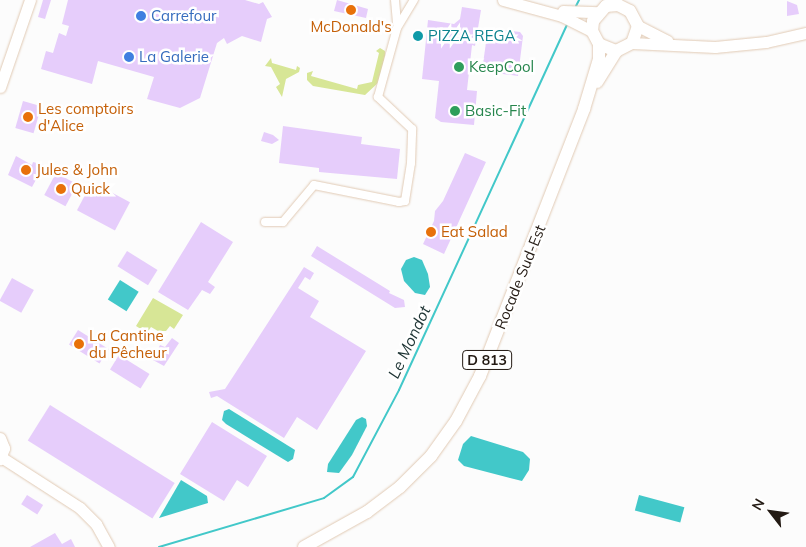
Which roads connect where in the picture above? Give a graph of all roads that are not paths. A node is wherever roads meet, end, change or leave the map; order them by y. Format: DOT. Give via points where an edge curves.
graph roads {
  1 [pos="23,0"];
  2 [pos="30,0"];
  3 [pos="395,0"];
  4 [pos="414,0"];
  5 [pos="503,0"];
  6 [pos="520,0"];
  7 [pos="613,3"];
  8 [pos="631,5"];
  9 [pos="598,12"];
  10 [pos="638,26"];
  11 [pos="397,28"];
  12 [pos="592,31"];
  13 [pos="806,33"];
  14 [pos="632,43"];
  15 [pos="599,44"];
  16 [pos="678,46"];
  17 [pos="616,51"];
  18 [pos="0,68"];
  19 [pos="0,87"];
  20 [pos="584,109"];
  21 [pos="265,222"];
  22 [pos="0,438"];
  23 [pos="1,458"];
  24 [pos="108,547"];
  25 [pos="304,547"];
  1 -- 18 [label="main road"];
  2 -- 19 [label="main road"];
  3 -- 11 [label="street"];
  4 -- 11 [label="street"];
  5 -- 12 [label="main road" via="562,16"];
  6 -- 9 [label="main road" via="578,14"];
  7 -- 8 [label="main road"];
  7 -- 9 [label="main road"];
  8 -- 10 [label="main road"];
  9 -- 12 [label="main road"];
  10 -- 14 [label="main road"];
  10 -- 16 [label="main road"];
  11 -- 21 [label="street" via="378,97 406,121 413,135 405,200 399,202 312,186 283,222"];
  12 -- 15 [label="main road"];
  13 -- 16 [label="main road" via="766,42 715,47"];
  14 -- 16 [label="main road"];
  14 -- 17 [label="main road"];
  15 -- 17 [label="main road"];
  15 -- 20 [label="main road, Rocade Sud-Est / D 813" via="599,59"];
  17 -- 20 [label="main road, Rocade Sud-Est / D 813"];
  20 -- 25 [label="main road, Rocade Sud-Est / D 813" via="480,376 456,421 431,456 400,487 367,512"];
  22 -- 23 [label="main road" via="4,448"];
  23 -- 24 [label="main road" via="74,502 103,534"];
}
